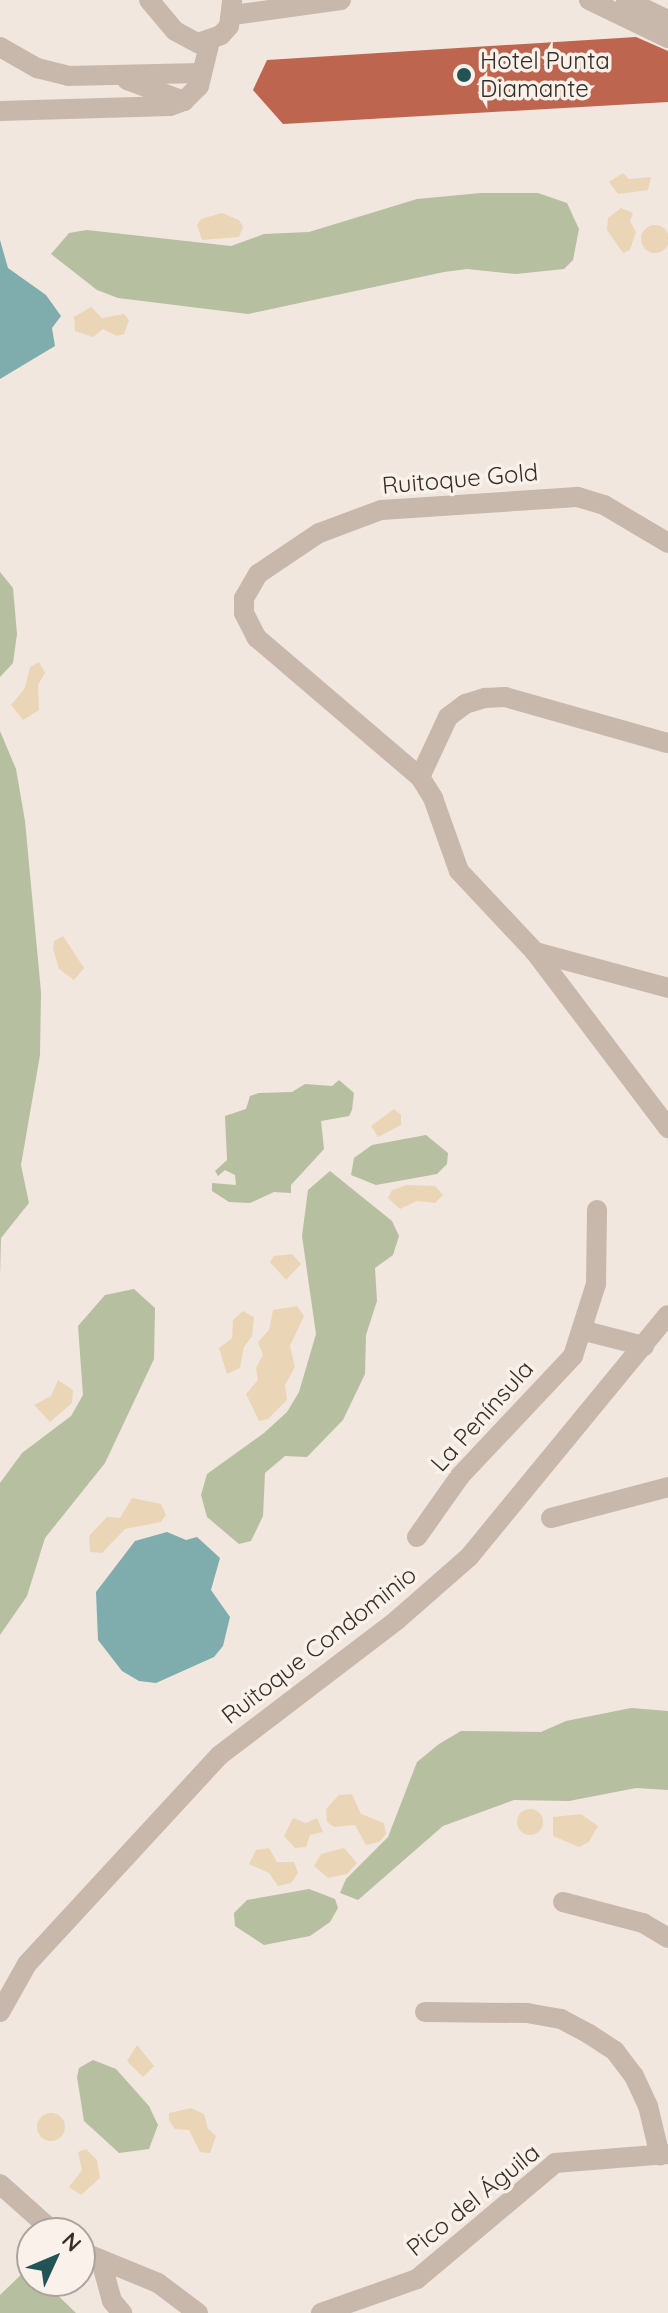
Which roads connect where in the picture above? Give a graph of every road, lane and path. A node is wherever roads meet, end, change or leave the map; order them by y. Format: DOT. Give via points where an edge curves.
graph roads {
  1 [pos="149,0"];
  2 [pos="341,0"];
  3 [pos="589,0"];
  4 [pos="626,0"];
  5 [pos="232,7"];
  6 [pos="168,10"];
  7 [pos="668,20"];
  8 [pos="668,38"];
  9 [pos="186,40"];
  10 [pos="210,41"];
  11 [pos="0,47"];
  12 [pos="202,71"];
  13 [pos="120,78"];
  14 [pos="184,101"];
  15 [pos="0,111"];
  16 [pos="668,543"];
  17 [pos="668,743"];
  18 [pos="420,777"];
  19 [pos="535,952"];
  20 [pos="668,988"];
  21 [pos="636,1085"];
  22 [pos="668,1107"];
  23 [pos="668,1128"];
  24 [pos="597,1210"];
  25 [pos="668,1315"];
  26 [pos="585,1331"];
  27 [pos="644,1346"];
  28 [pos="668,1487"];
  29 [pos="551,1518"];
  30 [pos="417,1537"];
  31 [pos="563,1902"];
  32 [pos="668,1938"];
  33 [pos="0,2012"];
  34 [pos="425,2012"];
  35 [pos="664,2155"];
  36 [pos="0,2184"];
  37 [pos="37,2217"];
  38 [pos="96,2259"];
  39 [pos="101,2261"];
  40 [pos="122,2313"];
  41 [pos="198,2313"];
  42 [pos="324,2313"];
  1 -- 6 [label="street"];
  2 -- 5 [label="street"];
  3 -- 8 [label="street"];
  4 -- 7 [label="street"];
  5 -- 10 [label="street" via="229,26"];
  6 -- 9 [label="street"];
  9 -- 10 [label="street"];
  9 -- 12 [label="street"];
  10 -- 12 [label="street"];
  11 -- 13 [label="street" via="52,74"];
  12 -- 13 [label="street"];
  12 -- 14 [label="street" via="199,86"];
  13 -- 14 [label="street"];
  14 -- 15 [label="street" via="151,110"];
  16 -- 18 [label="street, Ruitoque Gold" via="604,505 577,497 546,497 381,510 319,533 258,574 249,585 244,613 257,638"];
  17 -- 18 [label="street" via="505,697 485,698 448,717"];
  18 -- 19 [label="street, Ruitoque Gold" via="459,871"];
  19 -- 20 [label="street"];
  19 -- 21 [label="street, Ruitoque Gold"];
  21 -- 22 [label="street, Ruitoque Gold"];
  21 -- 23 [label="street, Ruitoque Gold"];
  24 -- 26 [label="street, La Península" via="596,1284"];
  25 -- 27 [label="street, Ruitoque Condominio"];
  26 -- 27 [label="street"];
  26 -- 30 [label="street, La Península" via="573,1356 460,1476"];
  27 -- 33 [label="street, Ruitoque Condominio" via="469,1557 397,1620 220,1755 27,1964"];
  28 -- 29 [label="street"];
  31 -- 32 [label="street" via="643,1923"];
  34 -- 35 [label="street, Pico del Águila" via="527,2013 561,2019 589,2034 615,2051 634,2076"];
  35 -- 42 [label="street, Pico del Águila" via="595,2156 555,2163 417,2279"];
  36 -- 37 [label="street"];
  38 -- 39 [label="street"];
  39 -- 40 [label="street" via="112,2301"];
  39 -- 41 [label="street" via="158,2283"];
}
